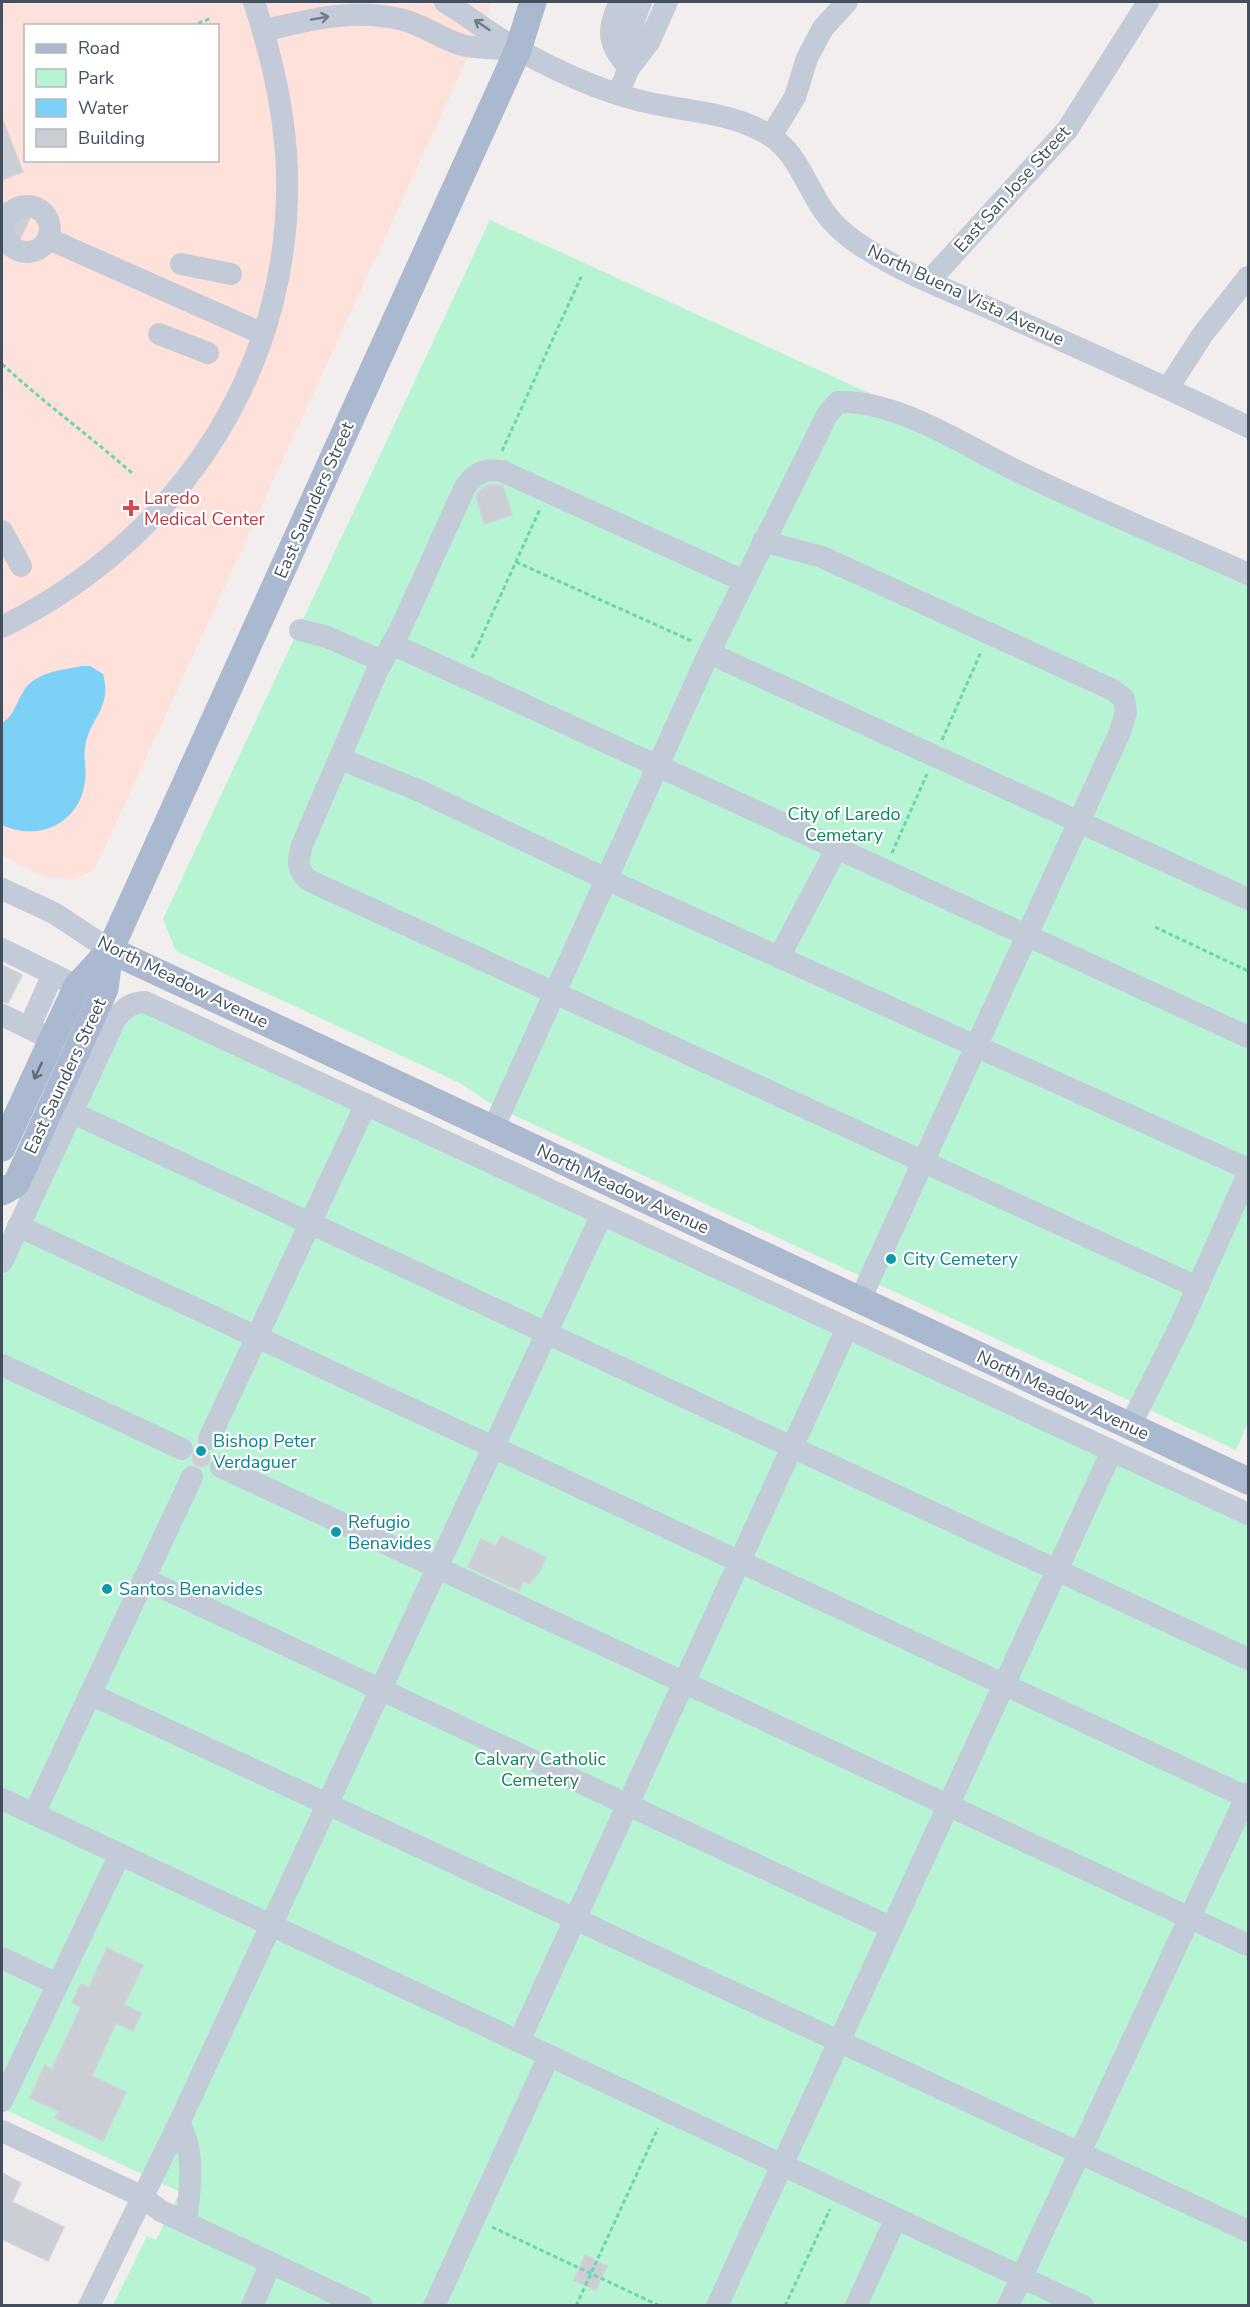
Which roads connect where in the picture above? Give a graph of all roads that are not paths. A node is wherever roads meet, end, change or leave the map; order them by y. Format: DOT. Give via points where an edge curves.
graph roads {
  1 [pos="254,2"];
  2 [pos="445,2"];
  3 [pos="533,2"];
  4 [pos="550,2"];
  5 [pos="620,2"];
  6 [pos="641,2"];
  7 [pos="667,2"];
  8 [pos="847,2"];
  9 [pos="1148,2"];
  10 [pos="263,31"];
  11 [pos="518,50"];
  12 [pos="629,68"];
  13 [pos="618,94"];
  14 [pos="771,136"];
  15 [pos="49,239"];
  16 [pos="180,264"];
  17 [pos="231,274"];
  18 [pos="1248,277"];
  19 [pos="929,281"];
  20 [pos="159,334"];
  21 [pos="263,334"];
  22 [pos="208,353"];
  23 [pos="1168,388"];
  24 [pos="1248,427"];
  25 [pos="2,531"];
  26 [pos="763,542"];
  27 [pos="21,566"];
  28 [pos="1248,574"];
  29 [pos="744,581"];
  30 [pos="2,627"];
  31 [pos="300,630"];
  32 [pos="702,648"];
  33 [pos="387,653"];
  34 [pos="340,759"];
  35 [pos="658,765"];
  36 [pos="1080,822"];
  37 [pos="837,848"];
  38 [pos="606,879"];
  39 [pos="2,889"];
  40 [pos="1248,899"];
  41 [pos="1028,936"];
  42 [pos="2,949"];
  43 [pos="110,950"];
  44 [pos="779,957"];
  45 [pos="53,974"];
  46 [pos="77,986"];
  47 [pos="555,993"];
  48 [pos="2,1015"];
  49 [pos="41,1034"];
  50 [pos="1248,1037"];
  51 [pos="977,1046"];
  52 [pos="366,1104"];
  53 [pos="71,1112"];
  54 [pos="493,1129"];
  55 [pos="2,1148"];
  56 [pos="924,1162"];
  57 [pos="1248,1169"];
  58 [pos="1248,1174"];
  59 [pos="2,1192"];
  60 [pos="602,1214"];
  61 [pos="310,1223"];
  62 [pos="18,1226"];
  63 [pos="2,1262"];
  64 [pos="1197,1287"];
  65 [pos="860,1300"];
  66 [pos="848,1328"];
  67 [pos="547,1333"];
  68 [pos="256,1337"];
  69 [pos="2,1365"];
  70 [pos="1130,1426"];
  71 [pos="209,1439"];
  72 [pos="493,1447"];
  73 [pos="793,1447"];
  74 [pos="182,1449"];
  75 [pos="1112,1451"];
  76 [pos="220,1467"];
  77 [pos="192,1477"];
  78 [pos="1248,1481"];
  79 [pos="1248,1514"];
  80 [pos="740,1562"];
  81 [pos="437,1567"];
  82 [pos="1057,1570"];
  83 [pos="144,1579"];
  84 [pos="1248,1659"];
  85 [pos="685,1682"];
  86 [pos="1004,1684"];
  87 [pos="380,1689"];
  88 [pos="90,1694"];
  89 [pos="1247,1795"];
  90 [pos="2,1799"];
  91 [pos="327,1804"];
  92 [pos="628,1804"];
  93 [pos="949,1804"];
  94 [pos="34,1814"];
  95 [pos="120,1854"];
  96 [pos="1189,1918"];
  97 [pos="575,1919"];
  98 [pos="270,1925"];
  99 [pos="892,1928"];
  100 [pos="1248,1945"];
  101 [pos="2,1958"];
  102 [pos="57,1984"];
  103 [pos="519,2042"];
  104 [pos="840,2042"];
  105 [pos="549,2056"];
  106 [pos="2,2101"];
  107 [pos="179,2123"];
  108 [pos="2,2131"];
  109 [pos="1079,2153"];
  110 [pos="783,2165"];
  111 [pos="141,2196"];
  112 [pos="896,2218"];
  113 [pos="186,2223"];
  114 [pos="1248,2231"];
  115 [pos="271,2263"];
  116 [pos="1021,2277"];
  117 [pos="89,2306"];
  118 [pos="252,2306"];
  119 [pos="362,2306"];
  120 [pos="434,2306"];
  121 [pos="717,2306"];
  122 [pos="856,2306"];
  123 [pos="1008,2306"];
  124 [pos="1083,2306"];
  1 -- 10 [label="street"];
  11 -- 2 [label="street, one-way"];
  3 -- 11 [label="main road, East Saunders Street"];
  4 -- 11 [label="main road, East Saunders Street"];
  5 -- 12 [label="street" via="610,34 614,52"];
  6 -- 12 [label="street" via="634,20"];
  7 -- 12 [label="street" via="650,42"];
  8 -- 14 [label="street" via="823,28 807,58 795,97"];
  9 -- 19 [label="street, East San Jose Street" via="1067,130"];
  10 -- 11 [label="street, one-way" via="337,15 375,15 428,28 465,46"];
  10 -- 21 [label="street" via="280,103 287,201 280,261"];
  11 -- 13 [label="street, North Buena Vista Avenue"];
  11 -- 43 [label="main road, East Saunders Street"];
  12 -- 13 [label="street"];
  13 -- 14 [label="street, North Buena Vista Avenue" via="669,108 723,116"];
  14 -- 19 [label="street, North Buena Vista Avenue" via="791,155 824,210 845,234 867,250"];
  15 -- 21 [label="street"];
  16 -- 17 [label="street"];
  18 -- 23 [label="street" via="1203,334"];
  19 -- 23 [label="street, North Buena Vista Avenue"];
  20 -- 22 [label="street"];
  21 -- 30 [label="street" via="224,422 173,497 109,561 35,611"];
  23 -- 24 [label="street, North Buena Vista Avenue"];
  25 -- 27 [label="street"];
  26 -- 28 [label="street" via="827,415 838,402 860,402 915,420 1019,472"];
  26 -- 29 [label="street"];
  26 -- 36 [label="street" via="822,557 1113,690 1124,699 1126,712 1120,732"];
  29 -- 32 [label="street"];
  29 -- 33 [label="street" via="502,471 483,471 465,487"];
  31 -- 33 [label="street"];
  32 -- 35 [label="street"];
  32 -- 36 [label="street"];
  33 -- 34 [label="street"];
  33 -- 35 [label="street"];
  34 -- 38 [label="street" via="420,791"];
  34 -- 47 [label="street" via="302,845 297,862 300,872 308,880"];
  35 -- 37 [label="street"];
  35 -- 38 [label="street"];
  36 -- 40 [label="street"];
  36 -- 41 [label="street"];
  37 -- 41 [label="street"];
  37 -- 44 [label="street"];
  38 -- 44 [label="street"];
  38 -- 47 [label="street"];
  39 -- 43 [label="street, North Meadow Avenue" via="54,913"];
  41 -- 50 [label="street"];
  41 -- 51 [label="street"];
  42 -- 45 [label="street"];
  43 -- 46 [label="main road, East Saunders Street"];
  43 -- 54 [label="main road, North Meadow Avenue"];
  43 -- 59 [label="main road, East Saunders Street" via="105,989 16,1184"];
  44 -- 51 [label="street"];
  45 -- 46 [label="street"];
  45 -- 49 [label="street"];
  46 -- 49 [label="main road, East Saunders Street"];
  47 -- 54 [label="street"];
  47 -- 56 [label="street"];
  48 -- 49 [label="street"];
  49 -- 55 [label="main road, East Saunders Street, one-way"];
  51 -- 56 [label="street"];
  51 -- 57 [label="street"];
  52 -- 53 [label="street" via="145,1002 132,1003 115,1020"];
  52 -- 60 [label="street"];
  52 -- 61 [label="street"];
  53 -- 61 [label="street"];
  53 -- 62 [label="street"];
  54 -- 65 [label="main road, North Meadow Avenue"];
  56 -- 64 [label="street"];
  56 -- 65 [label="street"];
  58 -- 64 [label="street"];
  60 -- 66 [label="street"];
  60 -- 67 [label="street"];
  61 -- 67 [label="street"];
  61 -- 68 [label="street"];
  62 -- 63 [label="street"];
  62 -- 68 [label="street"];
  64 -- 70 [label="street"];
  65 -- 70 [label="main road, North Meadow Avenue"];
  66 -- 73 [label="street"];
  66 -- 75 [label="street"];
  67 -- 72 [label="street"];
  67 -- 73 [label="street"];
  68 -- 71 [label="street"];
  68 -- 72 [label="street"];
  69 -- 74 [label="street"];
  70 -- 78 [label="main road, North Meadow Avenue"];
  71 -- 74 [label="street" via="191,1440"];
  71 -- 76 [label="street" via="221,1451"];
  72 -- 80 [label="street"];
  72 -- 81 [label="street"];
  73 -- 80 [label="street"];
  73 -- 82 [label="street"];
  74 -- 77 [label="street" via="181,1462"];
  75 -- 79 [label="street"];
  75 -- 82 [label="street"];
  76 -- 77 [label="street" via="205,1479"];
  76 -- 81 [label="street"];
  77 -- 83 [label="street"];
  80 -- 85 [label="street"];
  80 -- 86 [label="street"];
  81 -- 85 [label="street"];
  81 -- 87 [label="street"];
  82 -- 84 [label="street"];
  82 -- 86 [label="street"];
  83 -- 87 [label="street"];
  83 -- 88 [label="street"];
  85 -- 92 [label="street"];
  85 -- 93 [label="street"];
  86 -- 89 [label="street"];
  86 -- 93 [label="street"];
  87 -- 91 [label="street"];
  87 -- 92 [label="street"];
  88 -- 91 [label="street"];
  88 -- 94 [label="street"];
  89 -- 96 [label="street"];
  90 -- 94 [label="street"];
  91 -- 97 [label="street"];
  91 -- 98 [label="street"];
  92 -- 97 [label="street"];
  92 -- 99 [label="street"];
  93 -- 96 [label="street"];
  93 -- 99 [label="street"];
  94 -- 95 [label="street"];
  95 -- 98 [label="street"];
  95 -- 102 [label="street"];
  96 -- 100 [label="street"];
  96 -- 109 [label="street"];
  97 -- 103 [label="street"];
  97 -- 104 [label="street"];
  98 -- 103 [label="street"];
  98 -- 107 [label="street"];
  99 -- 104 [label="street"];
  101 -- 102 [label="street"];
  102 -- 106 [label="street"];
  103 -- 105 [label="street"];
  104 -- 109 [label="street"];
  104 -- 110 [label="street"];
  105 -- 110 [label="street"];
  105 -- 120 [label="street"];
  107 -- 111 [label="street"];
  107 -- 113 [label="street" via="188,2138 190,2157"];
  108 -- 111 [label="street"];
  109 -- 114 [label="street"];
  109 -- 116 [label="street"];
  110 -- 112 [label="street"];
  110 -- 121 [label="street"];
  111 -- 113 [label="street"];
  111 -- 117 [label="street"];
  112 -- 116 [label="street"];
  112 -- 122 [label="street"];
  113 -- 115 [label="street"];
  115 -- 118 [label="street"];
  115 -- 119 [label="street"];
  116 -- 123 [label="street"];
  116 -- 124 [label="street"];
}
